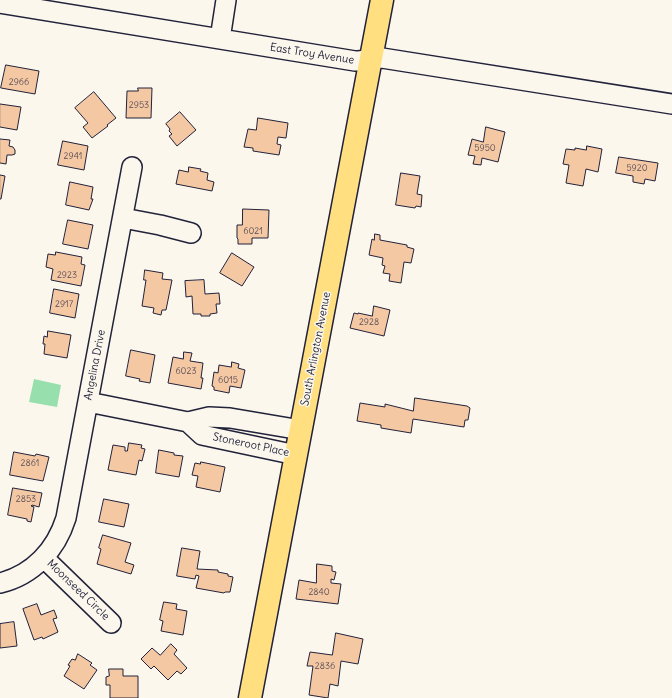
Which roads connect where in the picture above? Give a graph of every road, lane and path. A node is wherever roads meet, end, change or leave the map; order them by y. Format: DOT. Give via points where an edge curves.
graph roads {
  1 [pos="226,0"];
  2 [pos="382,0"];
  3 [pos="0,3"];
  4 [pos="220,39"];
  5 [pos="371,59"];
  6 [pos="672,104"];
  7 [pos="132,167"];
  8 [pos="122,218"];
  9 [pos="191,233"];
  10 [pos="88,402"];
  11 [pos="188,422"];
  12 [pos="301,430"];
  13 [pos="296,455"];
  14 [pos="44,558"];
  15 [pos="0,583"];
  16 [pos="112,623"];
  17 [pos="250,698"];
  1 -- 4 [label="street"];
  2 -- 5 [label="main road, South Arlington Avenue"];
  3 -- 4 [label="street, East Troy Avenue"];
  4 -- 5 [label="street, East Troy Avenue" via="354,61"];
  5 -- 6 [label="street, East Troy Avenue" via="382,58"];
  5 -- 12 [label="main road, South Arlington Avenue"];
  7 -- 8 [label="street, Angelina Drive"];
  8 -- 9 [label="street"];
  8 -- 10 [label="street, Angelina Drive"];
  10 -- 11 [label="street, Stoneroot Place"];
  10 -- 14 [label="street, Angelina Drive" via="66,518 58,538"];
  11 -- 12 [label="street, Stoneroot Place" via="209,417 230,418"];
  11 -- 13 [label="street, Stoneroot Place" via="202,435"];
  12 -- 13 [label="main road, South Arlington Avenue"];
  13 -- 17 [label="main road, South Arlington Avenue"];
  14 -- 15 [label="street, Angelina Drive" via="20,576"];
  14 -- 16 [label="street, Moonseed Circle"];
}
